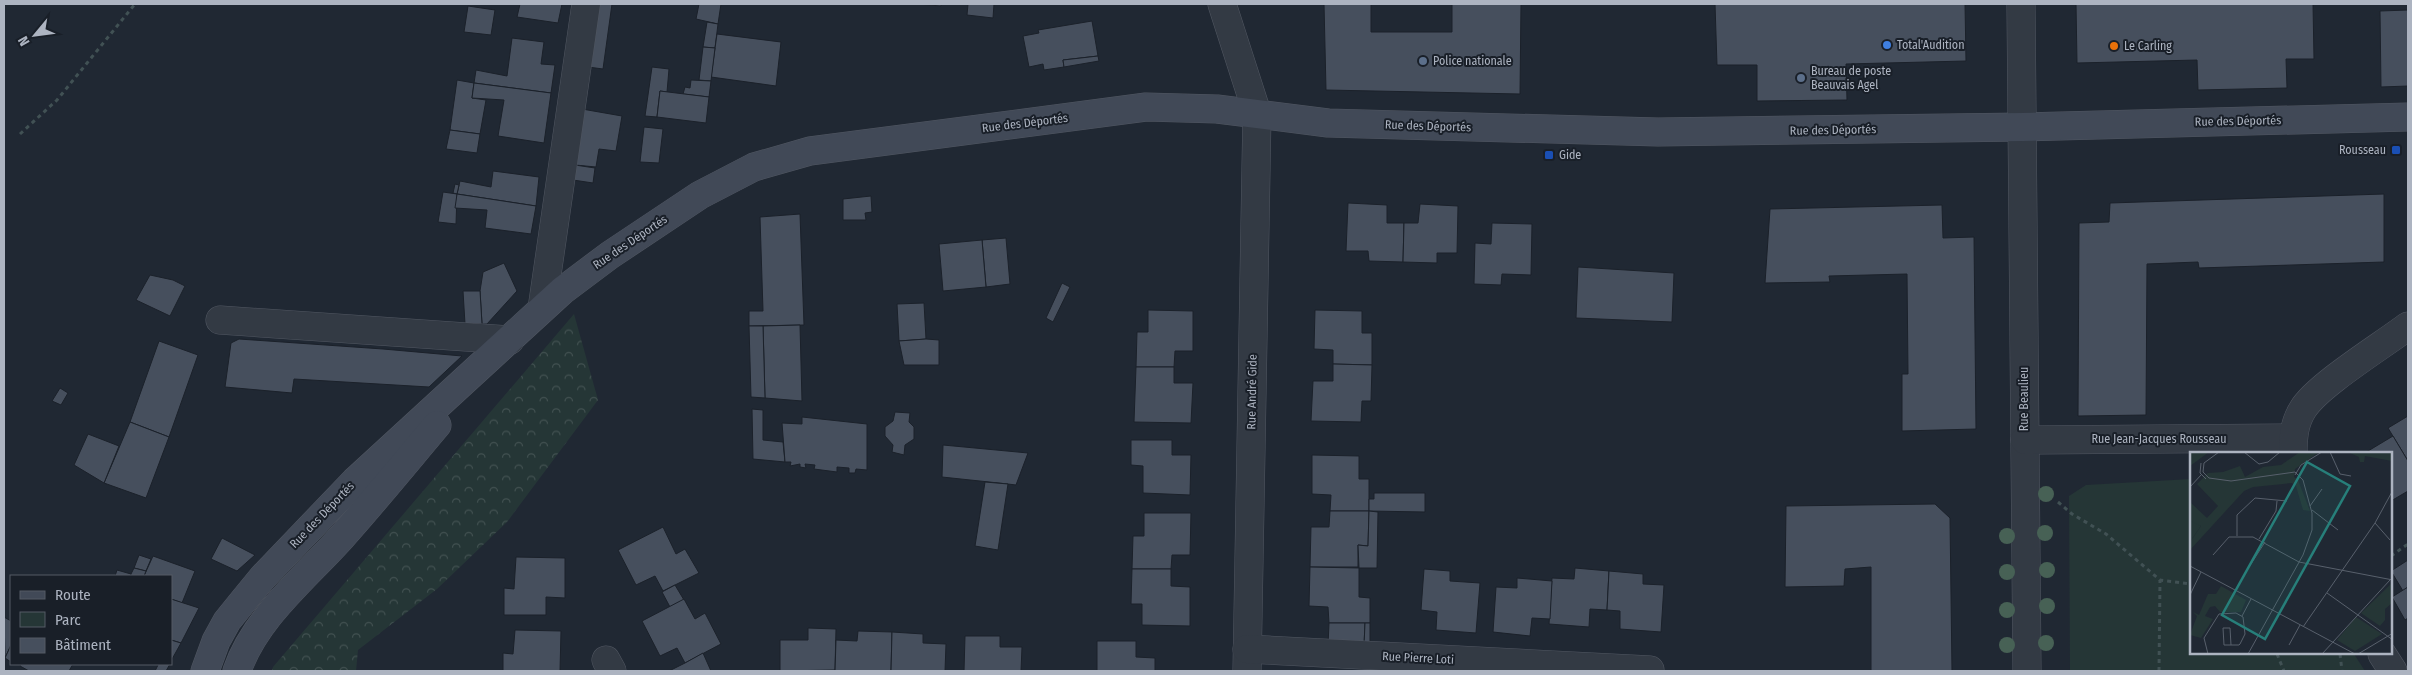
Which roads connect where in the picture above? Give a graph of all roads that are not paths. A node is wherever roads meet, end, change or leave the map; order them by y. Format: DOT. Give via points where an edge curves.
graph roads {
  1 [pos="586,4"];
  2 [pos="1222,4"];
  3 [pos="2021,4"];
  4 [pos="1257,113"];
  5 [pos="2408,117"];
  6 [pos="2022,127"];
  7 [pos="542,309"];
  8 [pos="220,320"];
  9 [pos="2408,326"];
  10 [pos="510,340"];
  11 [pos="2024,440"];
  12 [pos="2293,446"];
  13 [pos="2383,655"];
  14 [pos="1247,660"];
  15 [pos="1650,670"];
  16 [pos="205,671"];
  17 [pos="237,671"];
  18 [pos="2027,671"];
  19 [pos="2393,671"];
  1 -- 7 [label="street"];
  2 -- 4 [label="street, Rue André Gide"];
  3 -- 6 [label="street, Rue Beaulieu"];
  4 -- 6 [label="street, Rue des Déportés" via="1328,122 1658,132"];
  4 -- 7 [label="street, Rue des Déportés" via="1146,107 783,157 754,167 700,195 610,255"];
  4 -- 14 [label="street, Rue André Gide"];
  5 -- 6 [label="street, Rue des Déportés"];
  6 -- 11 [label="street, Rue Beaulieu"];
  7 -- 10 [label="street, Rue des Déportés"];
  8 -- 10 [label="street"];
  9 -- 12 [label="street, Rue Jean-Jacques Rousseau" via="2316,395 2303,409 2296,425"];
  10 -- 16 [label="street, Rue des Déportés" via="366,470 270,570 228,621 216,641"];
  10 -- 17 [label="street, Rue des Déportés" via="343,536 266,619 250,640"];
  11 -- 12 [label="street, Rue Jean-Jacques Rousseau"];
  11 -- 18 [label="street, Rue Beaulieu"];
  13 -- 19 [label="street"];
  14 -- 15 [label="street, Rue Pierre Loti"];
}
